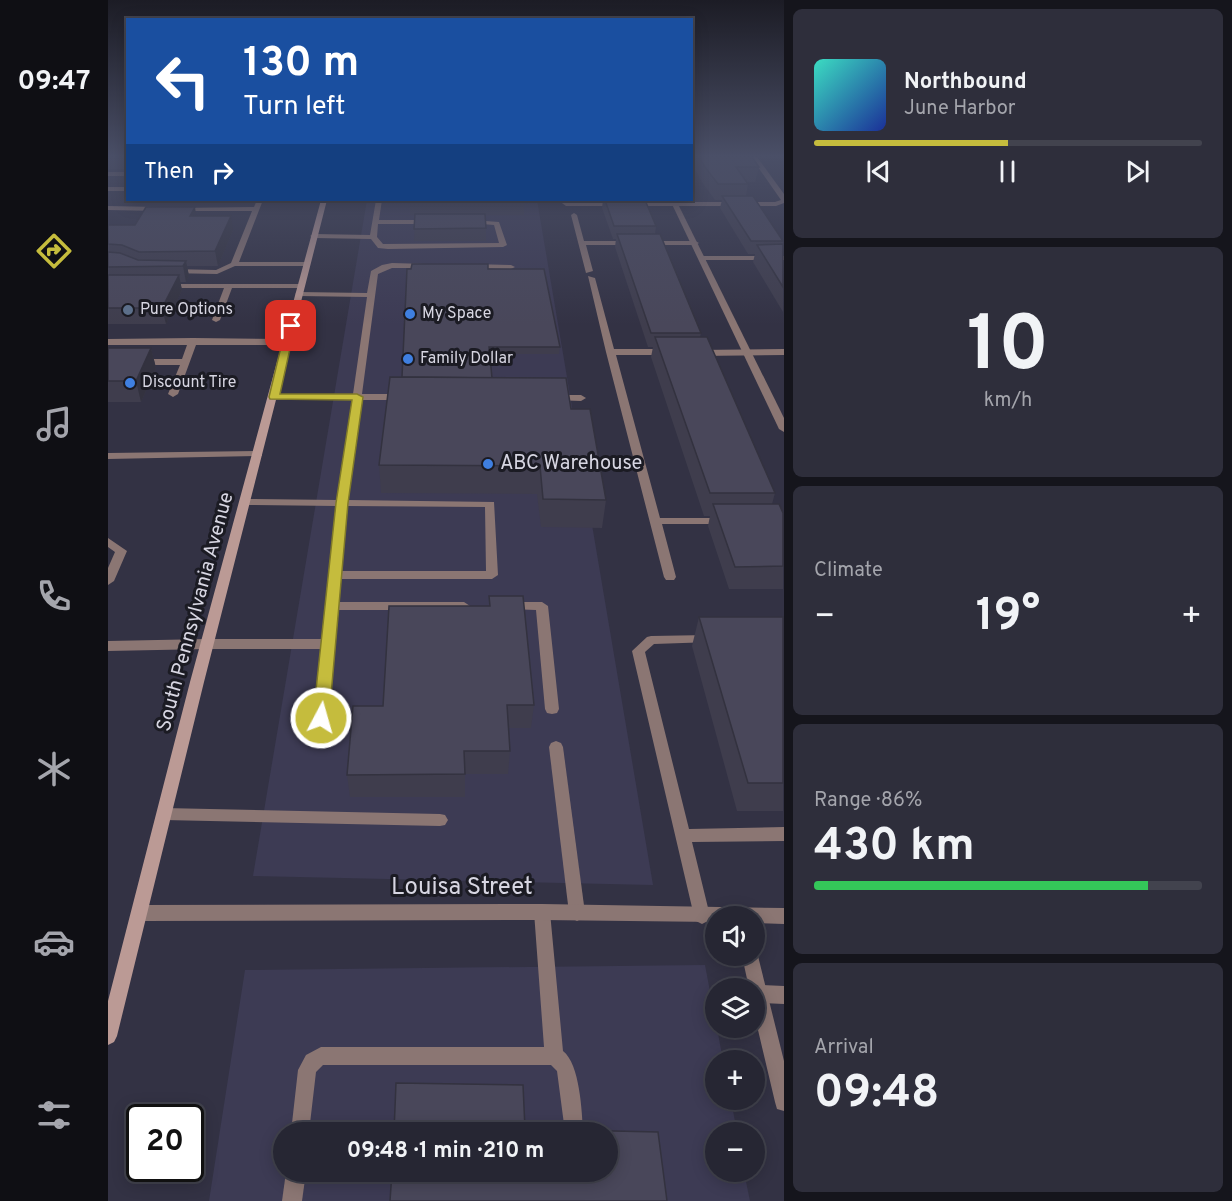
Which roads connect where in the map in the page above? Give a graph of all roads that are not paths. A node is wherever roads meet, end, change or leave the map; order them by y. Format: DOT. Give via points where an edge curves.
graph roads {
  1 [pos="254,213"];
  2 [pos="320,213"];
  3 [pos="377,213"];
  4 [pos="680,213"];
  5 [pos="574,215"];
  6 [pos="375,222"];
  7 [pos="434,222"];
  8 [pos="458,222"];
  9 [pos="314,236"];
  10 [pos="373,237"];
  11 [pos="581,243"];
  12 [pos="695,243"];
  13 [pos="702,258"];
  14 [pos="783,258"];
  15 [pos="234,264"];
  16 [pos="307,264"];
  17 [pos="434,266"];
  18 [pos="467,266"];
  19 [pos="511,267"];
  20 [pos="163,271"];
  21 [pos="163,286"];
  22 [pos="229,286"];
  23 [pos="300,290"];
  24 [pos="370,295"];
  25 [pos="216,320"];
  26 [pos="193,341"];
  27 [pos="108,342"];
  28 [pos="286,342"];
  29 [pos="610,352"];
  30 [pos="678,352"];
  31 [pos="783,352"];
  32 [pos="690,353"];
  33 [pos="748,353"];
  34 [pos="108,362"];
  35 [pos="185,362"];
  36 [pos="173,394"];
  37 [pos="274,397"];
  38 [pos="357,397"];
  39 [pos="416,397"];
  40 [pos="546,398"];
  41 [pos="581,398"];
  42 [pos="783,429"];
  43 [pos="258,454"];
  44 [pos="108,456"];
  45 [pos="245,502"];
  46 [pos="342,503"];
  47 [pos="655,521"];
  48 [pos="737,521"];
  49 [pos="108,542"];
  50 [pos="336,575"];
  51 [pos="669,577"];
  52 [pos="108,581"];
  53 [pos="333,606"];
  54 [pos="472,606"];
  55 [pos="496,606"];
  56 [pos="727,639"];
  57 [pos="207,644"];
  58 [pos="329,644"];
  59 [pos="108,646"];
  60 [pos="552,709"];
  61 [pos="321,718"];
  62 [pos="556,747"];
  63 [pos="164,814"];
  64 [pos="440,820"];
  65 [pos="783,834"];
  66 [pos="682,836"];
  67 [pos="542,912"];
  68 [pos="577,913"];
  69 [pos="140,914"];
  70 [pos="702,916"];
  71 [pos="765,916"];
  72 [pos="783,916"];
  73 [pos="765,994"];
  74 [pos="783,995"];
  75 [pos="765,1017"];
  76 [pos="108,1036"];
  77 [pos="554,1056"];
  78 [pos="783,1102"];
  79 [pos="301,1122"];
  80 [pos="573,1122"];
  81 [pos="295,1182"];
  82 [pos="292,1201"];
  1 -- 15 [label="street"];
  2 -- 9 [label="main road, South Pennsylvania Avenue"];
  3 -- 6 [label="street"];
  4 -- 12 [label="street"];
  5 -- 11 [label="street"];
  6 -- 7 [label="street"];
  6 -- 10 [label="street"];
  8 -- 10 [label="street" via="497,223 503,245 388,247 381,246"];
  9 -- 10 [label="street"];
  9 -- 16 [label="main road, South Pennsylvania Avenue"];
  11 -- 12 [label="street"];
  11 -- 29 [label="street"];
  12 -- 13 [label="street"];
  13 -- 14 [label="street"];
  13 -- 33 [label="street"];
  15 -- 16 [label="street"];
  15 -- 20 [label="street" via="217,272"];
  16 -- 23 [label="main road, South Pennsylvania Avenue"];
  17 -- 24 [label="street" via="378,268"];
  18 -- 19 [label="street"];
  21 -- 22 [label="street"];
  22 -- 23 [label="street"];
  22 -- 25 [label="street"];
  23 -- 24 [label="street"];
  23 -- 28 [label="main road, South Pennsylvania Avenue"];
  24 -- 38 [label="street"];
  26 -- 27 [label="street"];
  26 -- 28 [label="street"];
  26 -- 35 [label="street"];
  28 -- 37 [label="main road, South Pennsylvania Avenue"];
  29 -- 30 [label="street"];
  29 -- 47 [label="street"];
  31 -- 33 [label="street"];
  32 -- 33 [label="street"];
  33 -- 42 [label="street"];
  34 -- 35 [label="street"];
  35 -- 36 [label="street"];
  37 -- 38 [label="street"];
  37 -- 43 [label="main road, South Pennsylvania Avenue"];
  38 -- 39 [label="street"];
  38 -- 46 [label="street"];
  40 -- 41 [label="street"];
  43 -- 44 [label="street"];
  43 -- 45 [label="main road, South Pennsylvania Avenue"];
  45 -- 46 [label="street"];
  45 -- 57 [label="main road, South Pennsylvania Avenue"];
  46 -- 50 [label="street"];
  46 -- 50 [label="street" via="490,504 492,575"];
  47 -- 48 [label="street"];
  47 -- 51 [label="street"];
  49 -- 52 [label="street" via="121,551"];
  50 -- 53 [label="street"];
  53 -- 54 [label="street"];
  53 -- 58 [label="street"];
  55 -- 60 [label="street" via="542,606"];
  56 -- 66 [label="street" via="651,640 638,651"];
  57 -- 58 [label="street"];
  57 -- 59 [label="street"];
  57 -- 63 [label="main road, South Pennsylvania Avenue"];
  58 -- 61 [label="street"];
  62 -- 68 [label="street"];
  63 -- 64 [label="street"];
  63 -- 69 [label="main road, South Pennsylvania Avenue"];
  65 -- 66 [label="street"];
  66 -- 70 [label="street"];
  67 -- 68 [label="street, Louisa Street"];
  67 -- 69 [label="street, Louisa Street"];
  67 -- 77 [label="street"];
  68 -- 70 [label="street, Louisa Street"];
  69 -- 76 [label="main road, South Pennsylvania Avenue"];
  71 -- 72 [label="street, Louisa Street"];
  73 -- 74 [label="street"];
  75 -- 78 [label="street"];
  77 -- 79 [label="street" via="321,1056 307,1070"];
  77 -- 80 [label="street" via="566,1071"];
  81 -- 82 [label="street"];
}
